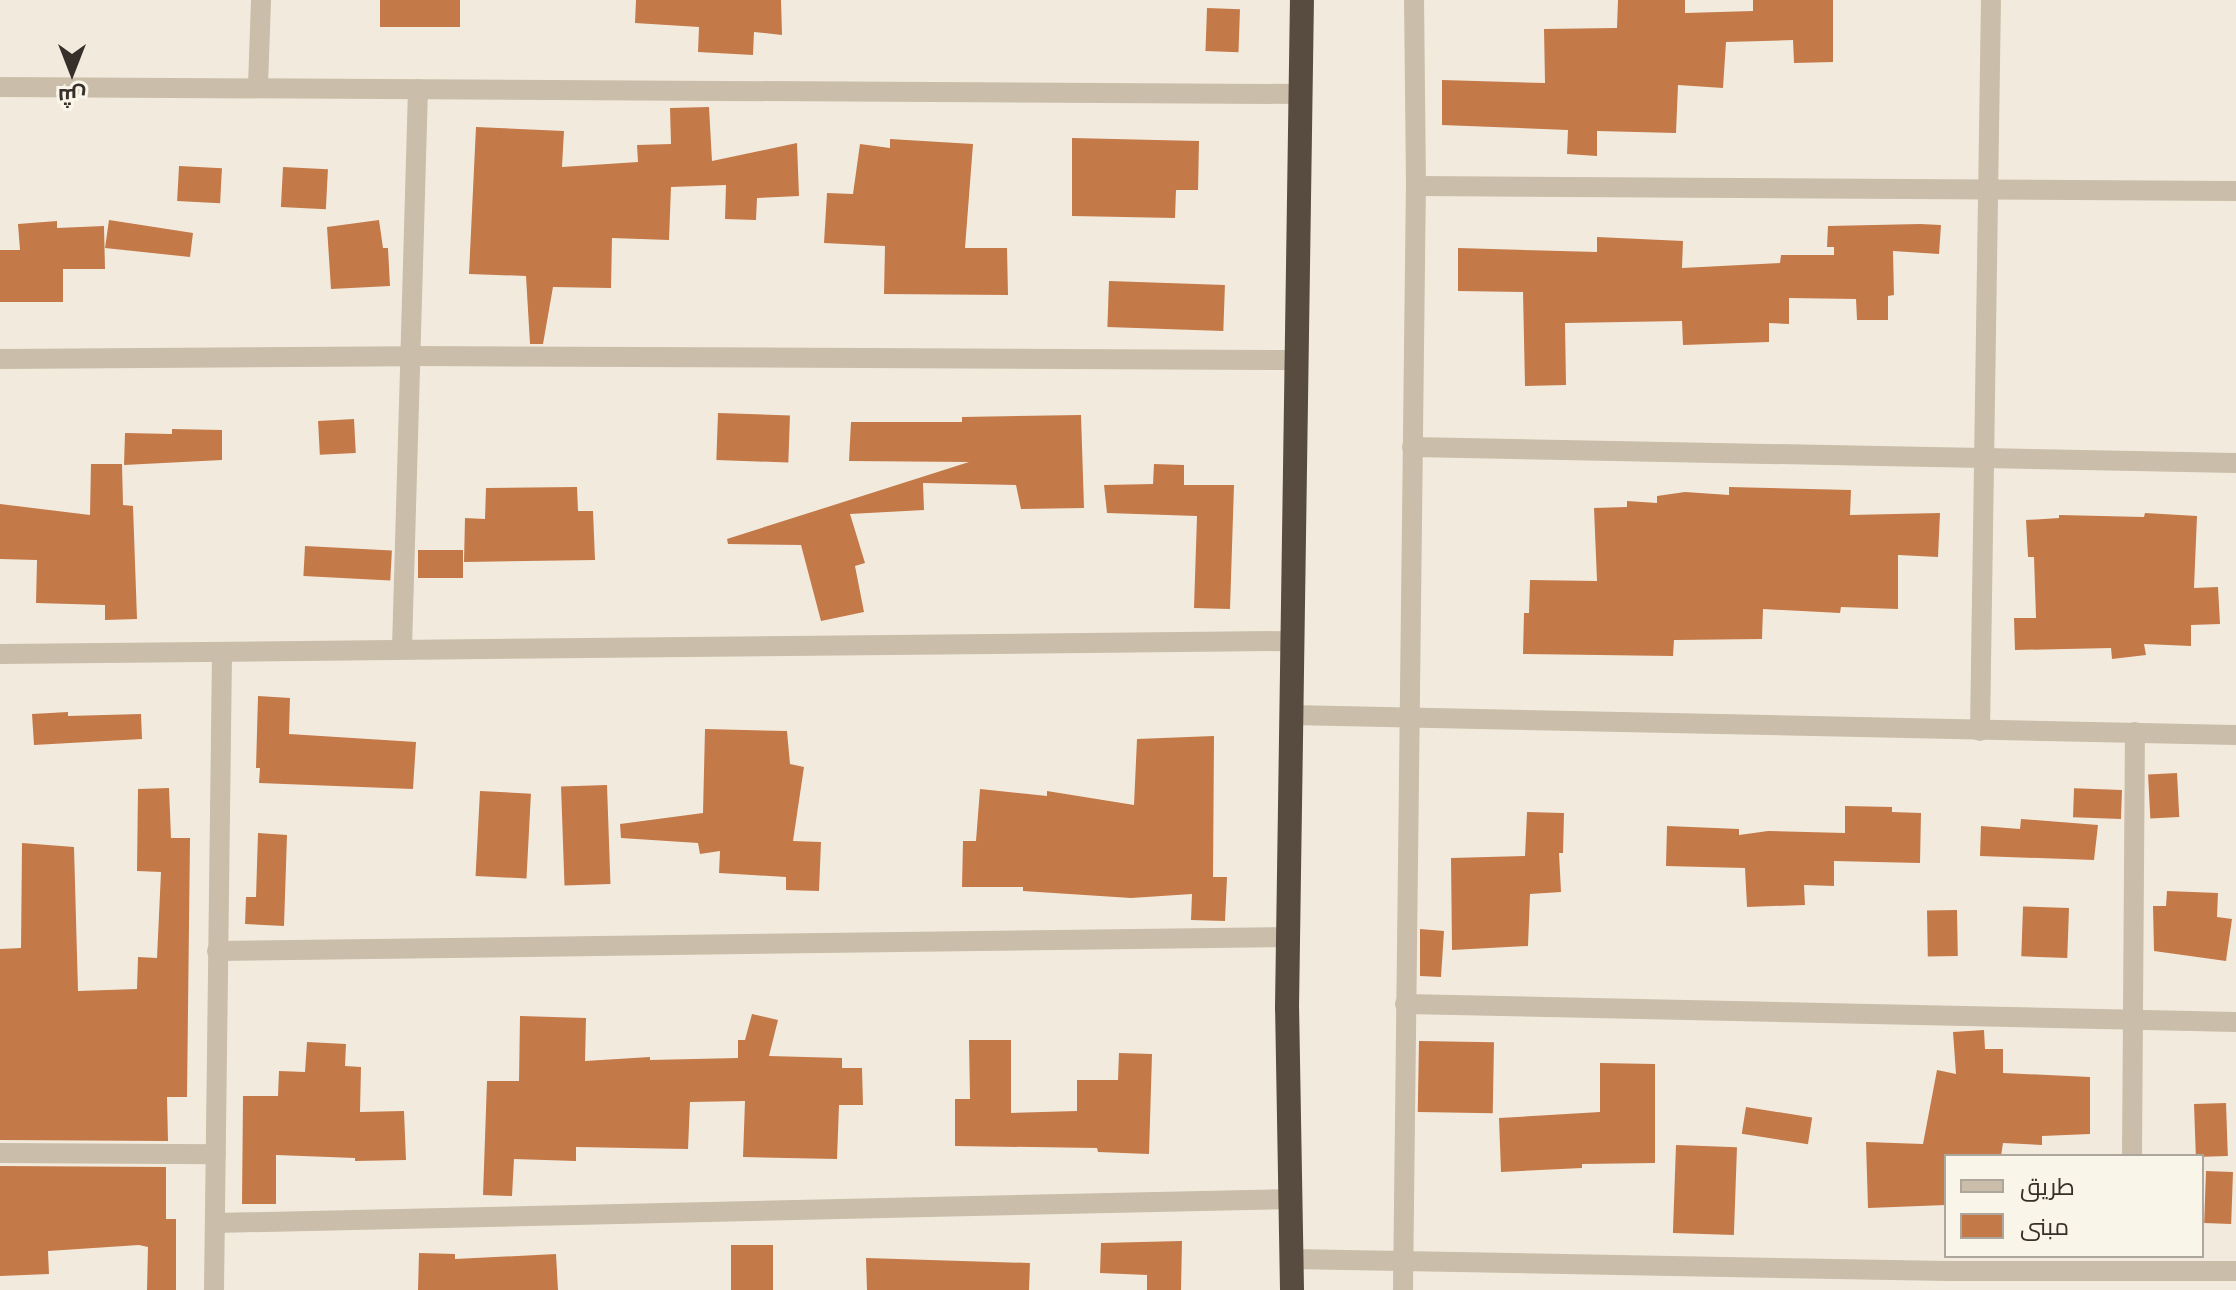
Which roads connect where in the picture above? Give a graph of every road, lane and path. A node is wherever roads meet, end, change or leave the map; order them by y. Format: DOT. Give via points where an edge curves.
graph roads {
  1 [pos="261,0"];
  2 [pos="1302,0"];
  3 [pos="1414,0"];
  4 [pos="1991,0"];
  5 [pos="258,86"];
  6 [pos="0,87"];
  7 [pos="418,89"];
  8 [pos="1301,94"];
  9 [pos="1416,186"];
  10 [pos="1990,191"];
  11 [pos="2236,191"];
  12 [pos="409,356"];
  13 [pos="0,359"];
  14 [pos="1297,360"];
  15 [pos="1412,447"];
  16 [pos="1985,459"];
  17 [pos="2236,463"];
  18 [pos="1292,641"];
  19 [pos="402,648"];
  20 [pos="222,652"];
  21 [pos="0,654"];
  22 [pos="1291,715"];
  23 [pos="1408,718"];
  24 [pos="1980,731"];
  25 [pos="2135,732"];
  26 [pos="2236,735"];
  27 [pos="1288,937"];
  28 [pos="217,951"];
  29 [pos="1405,1004"];
  30 [pos="2132,1022"];
  31 [pos="2236,1022"];
  32 [pos="0,1153"];
  33 [pos="216,1154"];
  34 [pos="2132,1154"];
  35 [pos="1291,1199"];
  36 [pos="215,1223"];
  37 [pos="1291,1259"];
  38 [pos="1403,1262"];
  39 [pos="2132,1263"];
  40 [pos="2236,1271"];
  41 [pos="1948,1280"];
  42 [pos="214,1290"];
  43 [pos="1292,1290"];
  44 [pos="1403,1290"];
  1 -- 5 [label="street"];
  2 -- 8 [label="highway"];
  3 -- 9 [label="street"];
  4 -- 10 [label="street"];
  5 -- 6 [label="street"];
  5 -- 7 [label="street"];
  7 -- 8 [label="street"];
  7 -- 12 [label="street"];
  8 -- 14 [label="highway"];
  9 -- 10 [label="street"];
  9 -- 15 [label="street"];
  10 -- 11 [label="street"];
  10 -- 16 [label="street"];
  12 -- 13 [label="street"];
  12 -- 14 [label="street"];
  12 -- 19 [label="street"];
  14 -- 18 [label="highway"];
  15 -- 16 [label="street"];
  15 -- 23 [label="street"];
  16 -- 17 [label="street"];
  16 -- 24 [label="street"];
  18 -- 19 [label="street"];
  18 -- 22 [label="highway"];
  19 -- 20 [label="street"];
  20 -- 21 [label="street"];
  20 -- 28 [label="street"];
  22 -- 23 [label="street"];
  22 -- 27 [label="highway"];
  23 -- 24 [label="street"];
  23 -- 29 [label="street"];
  24 -- 25 [label="street"];
  25 -- 26 [label="street"];
  25 -- 30 [label="street"];
  27 -- 28 [label="street"];
  27 -- 35 [label="highway"];
  28 -- 33 [label="street"];
  29 -- 30 [label="street"];
  29 -- 38 [label="street"];
  30 -- 31 [label="street"];
  30 -- 34 [label="street"];
  32 -- 33 [label="street"];
  33 -- 36 [label="street"];
  35 -- 36 [label="street"];
  35 -- 37 [label="highway"];
  36 -- 42 [label="street"];
  37 -- 38 [label="street"];
  37 -- 43 [label="highway"];
  38 -- 41 [label="street"];
  38 -- 44 [label="street"];
  39 -- 40 [label="street"];
  39 -- 41 [label="street"];
}
